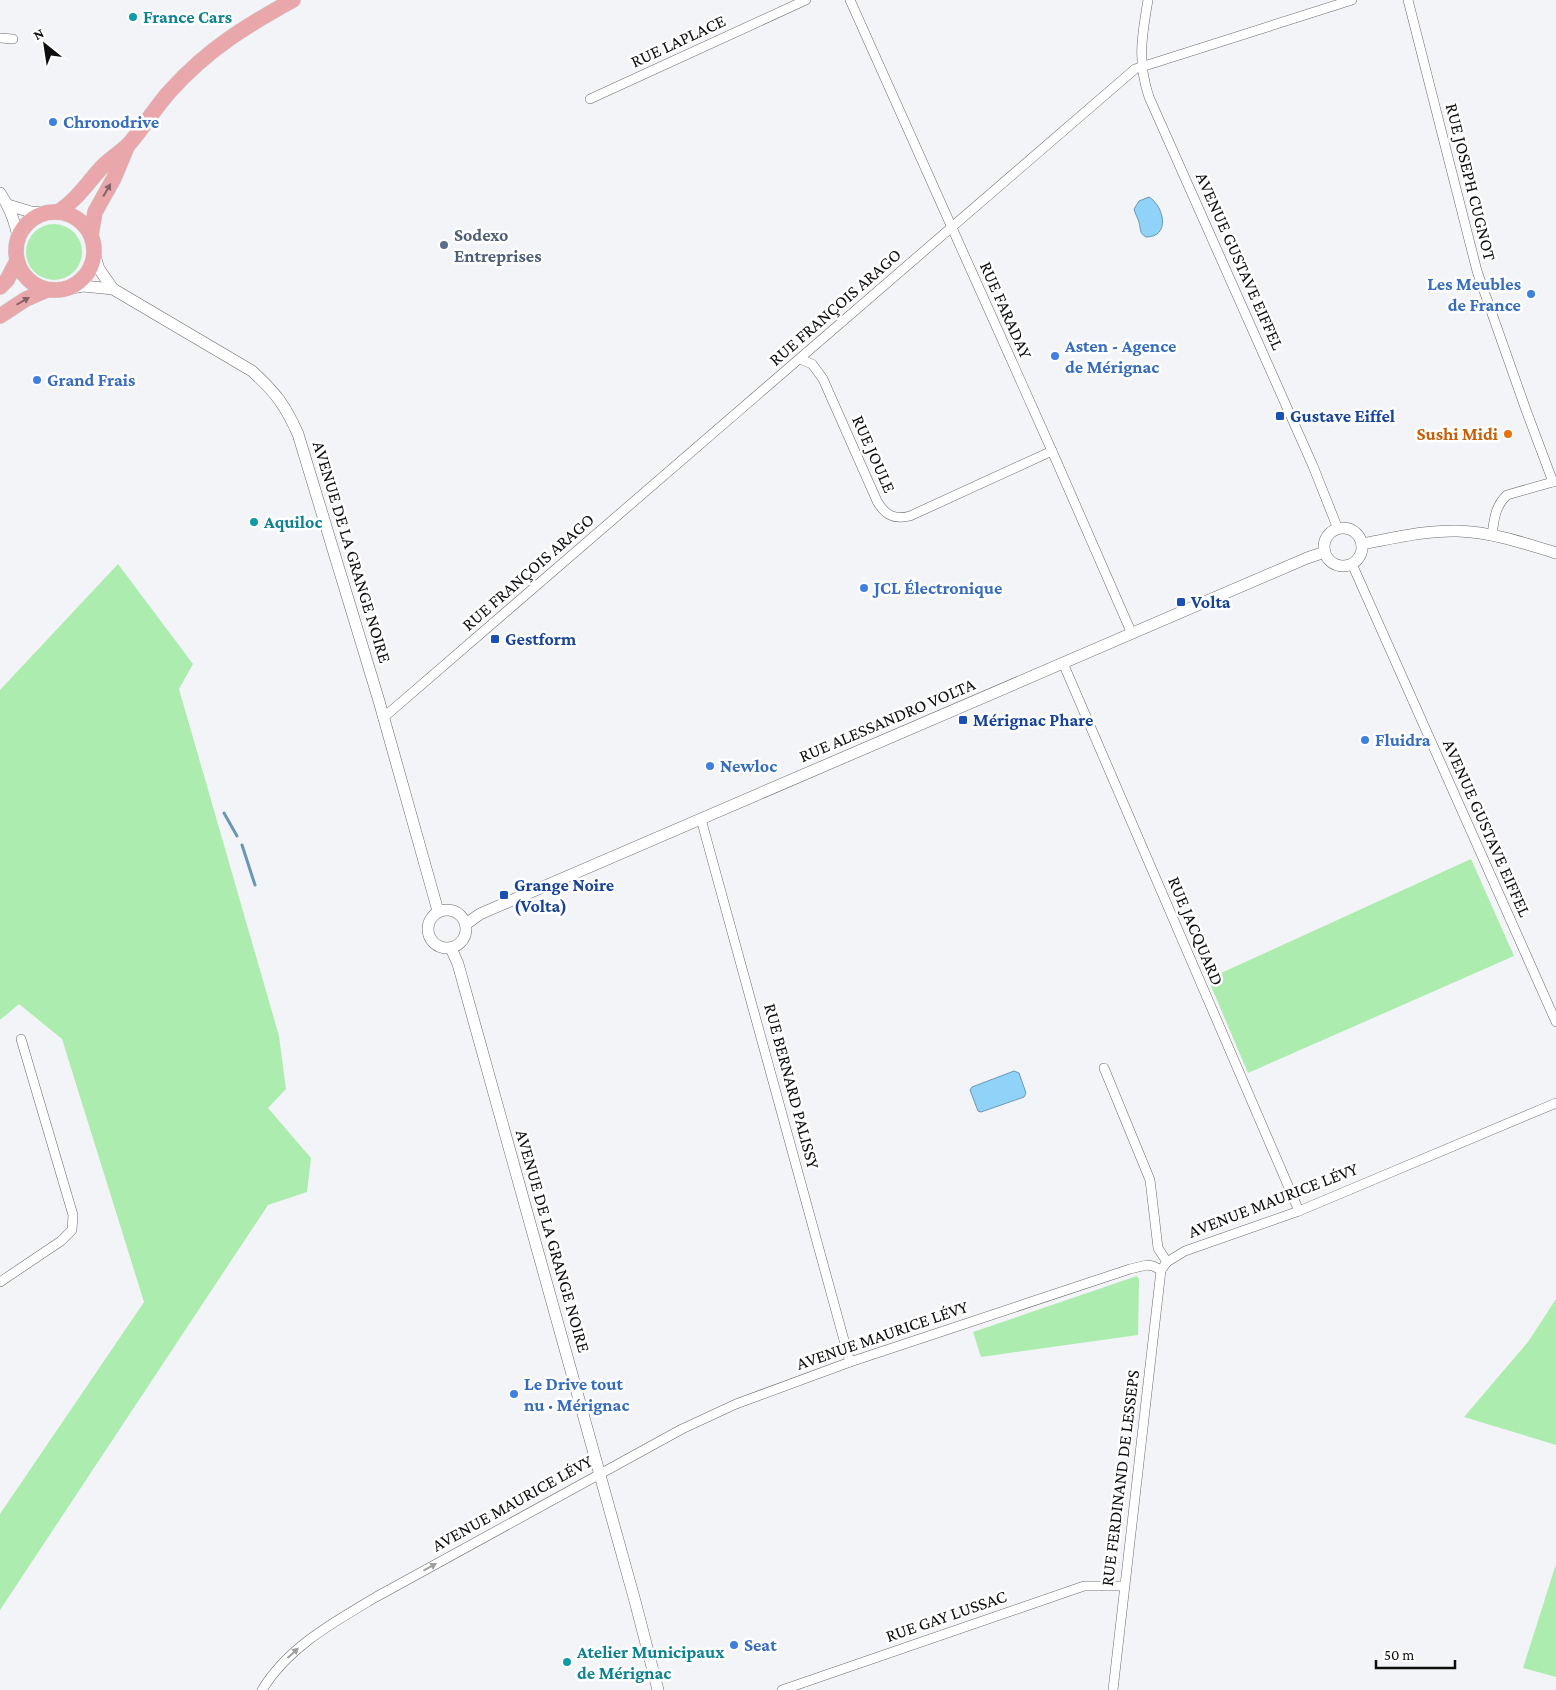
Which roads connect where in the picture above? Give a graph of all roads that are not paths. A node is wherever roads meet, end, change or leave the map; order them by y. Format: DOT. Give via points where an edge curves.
graph roads {
  1 [pos="293,0"];
  2 [pos="806,0"];
  3 [pos="850,0"];
  4 [pos="1148,0"];
  5 [pos="1352,0"];
  6 [pos="1408,0"];
  7 [pos="0,38"];
  8 [pos="13,39"];
  9 [pos="1142,67"];
  10 [pos="590,99"];
  11 [pos="129,144"];
  12 [pos="0,193"];
  13 [pos="8,204"];
  14 [pos="52,213"];
  15 [pos="952,228"];
  16 [pos="90,235"];
  17 [pos="18,237"];
  18 [pos="94,253"];
  19 [pos="17,260"];
  20 [pos="0,287"];
  21 [pos="66,289"];
  22 [pos="113,289"];
  23 [pos="47,290"];
  24 [pos="0,316"];
  25 [pos="800,358"];
  26 [pos="1052,451"];
  27 [pos="1555,481"];
  28 [pos="1338,529"];
  29 [pos="1492,535"];
  30 [pos="1362,544"];
  31 [pos="1325,552"];
  32 [pos="1556,553"];
  33 [pos="1352,564"];
  34 [pos="1132,634"];
  35 [pos="1063,663"];
  36 [pos="384,718"];
  37 [pos="701,819"];
  38 [pos="438,911"];
  39 [pos="466,924"];
  40 [pos="451,948"];
  41 [pos="1556,1022"];
  42 [pos="21,1039"];
  43 [pos="1104,1068"];
  44 [pos="1556,1103"];
  45 [pos="1299,1211"];
  46 [pos="1168,1262"];
  47 [pos="1161,1270"];
  48 [pos="0,1282"];
  49 [pos="850,1362"];
  50 [pos="600,1473"];
  51 [pos="1124,1586"];
  52 [pos="262,1690"];
  53 [pos="658,1690"];
  54 [pos="782,1690"];
  55 [pos="1113,1690"];
  1 -- 11 [label="main road" via="223,41 170,90"];
  2 -- 10 [label="street, RUE LAPLACE"];
  3 -- 15 [label="street, RUE FARADAY"];
  4 -- 9 [label="street, AVENUE GUSTAVE EIFFEL" via="1142,36"];
  5 -- 9 [label="street, RUE FRANÇOIS ARAGO"];
  6 -- 27 [label="street, RUE JOSEPH CUGNOT" via="1477,271"];
  7 -- 8 [label="street"];
  9 -- 15 [label="street, RUE FRANÇOIS ARAGO" via="1130,73"];
  9 -- 28 [label="street, AVENUE GUSTAVE EIFFEL" via="1149,97"];
  11 -- 14 [label="main road" via="80,194"];
  16 -- 11 [label="main road, one-way" via="95,212"];
  12 -- 13 [label="street"];
  13 -- 14 [label="street" via="31,212"];
  13 -- 17 [label="street"];
  14 -- 16 [label="main road" via="77,220"];
  14 -- 17 [label="main road" via="34,218"];
  15 -- 25 [label="street, RUE FRANÇOIS ARAGO"];
  15 -- 26 [label="street, RUE FARADAY"];
  16 -- 18 [label="main road"];
  17 -- 19 [label="main road"];
  18 -- 21 [label="main road" via="86,275"];
  18 -- 22 [label="street, AVENUE DE LA GRANGE NOIRE" via="99,269"];
  19 -- 20 [label="main road"];
  19 -- 23 [label="main road" via="28,280"];
  21 -- 22 [label="street, AVENUE DE LA GRANGE NOIRE" via="83,286"];
  21 -- 23 [label="main road"];
  22 -- 36 [label="street, AVENUE DE LA GRANGE NOIRE" via="252,372 271,388 286,409 298,434"];
  24 -- 23 [label="main road, one-way"];
  25 -- 26 [label="street, RUE JOULE" via="812,364 823,379 877,501 883,511 894,517 910,516"];
  25 -- 36 [label="street, RUE FRANÇOIS ARAGO"];
  26 -- 34 [label="street, RUE FARADAY"];
  27 -- 29 [label="street" via="1502,500 1495,514"];
  28 -- 30 [label="street" via="1351,529"];
  28 -- 31 [label="street" via="1332,531 1326,540"];
  29 -- 30 [label="street" via="1429,532"];
  29 -- 32 [label="street"];
  30 -- 33 [label="street" via="1360,556"];
  31 -- 33 [label="street" via="1336,564"];
  31 -- 34 [label="street, RUE ALESSANDRO VOLTA"];
  33 -- 41 [label="street, AVENUE GUSTAVE EIFFEL"];
  34 -- 35 [label="street, RUE ALESSANDRO VOLTA"];
  35 -- 37 [label="street, RUE ALESSANDRO VOLTA"];
  35 -- 45 [label="street, RUE JACQUARD"];
  36 -- 38 [label="street, AVENUE DE LA GRANGE NOIRE"];
  37 -- 39 [label="street, RUE ALESSANDRO VOLTA" via="488,911"];
  37 -- 49 [label="street, RUE BERNARD PALISSY"];
  38 -- 39 [label="street" via="455,911"];
  38 -- 40 [label="street" via="427,926 430,938 438,946"];
  39 -- 40 [label="street" via="461,942"];
  40 -- 50 [label="street, AVENUE DE LA GRANGE NOIRE"];
  42 -- 48 [label="street" via="73,1215 72,1230"];
  43 -- 46 [label="street" via="1150,1180 1158,1248"];
  44 -- 45 [label="street, AVENUE MAURICE LÉVY"];
  45 -- 46 [label="street, AVENUE MAURICE LÉVY" via="1185,1251"];
  46 -- 47 [label="street, AVENUE MAURICE LÉVY"];
  47 -- 49 [label="street, AVENUE MAURICE LÉVY" via="1147,1265 1130,1269"];
  47 -- 51 [label="street, RUE FERDINAND DE LESSEPS"];
  49 -- 50 [label="street, AVENUE MAURICE LÉVY" via="736,1404"];
  52 -- 50 [label="street, AVENUE MAURICE LÉVY, one-way" via="287,1658 337,1620"];
  50 -- 53 [label="street, AVENUE DE LA GRANGE NOIRE"];
  51 -- 54 [label="street, RUE GAY LUSSAC" via="1084,1586"];
  51 -- 55 [label="street, RUE FERDINAND DE LESSEPS"];
}
